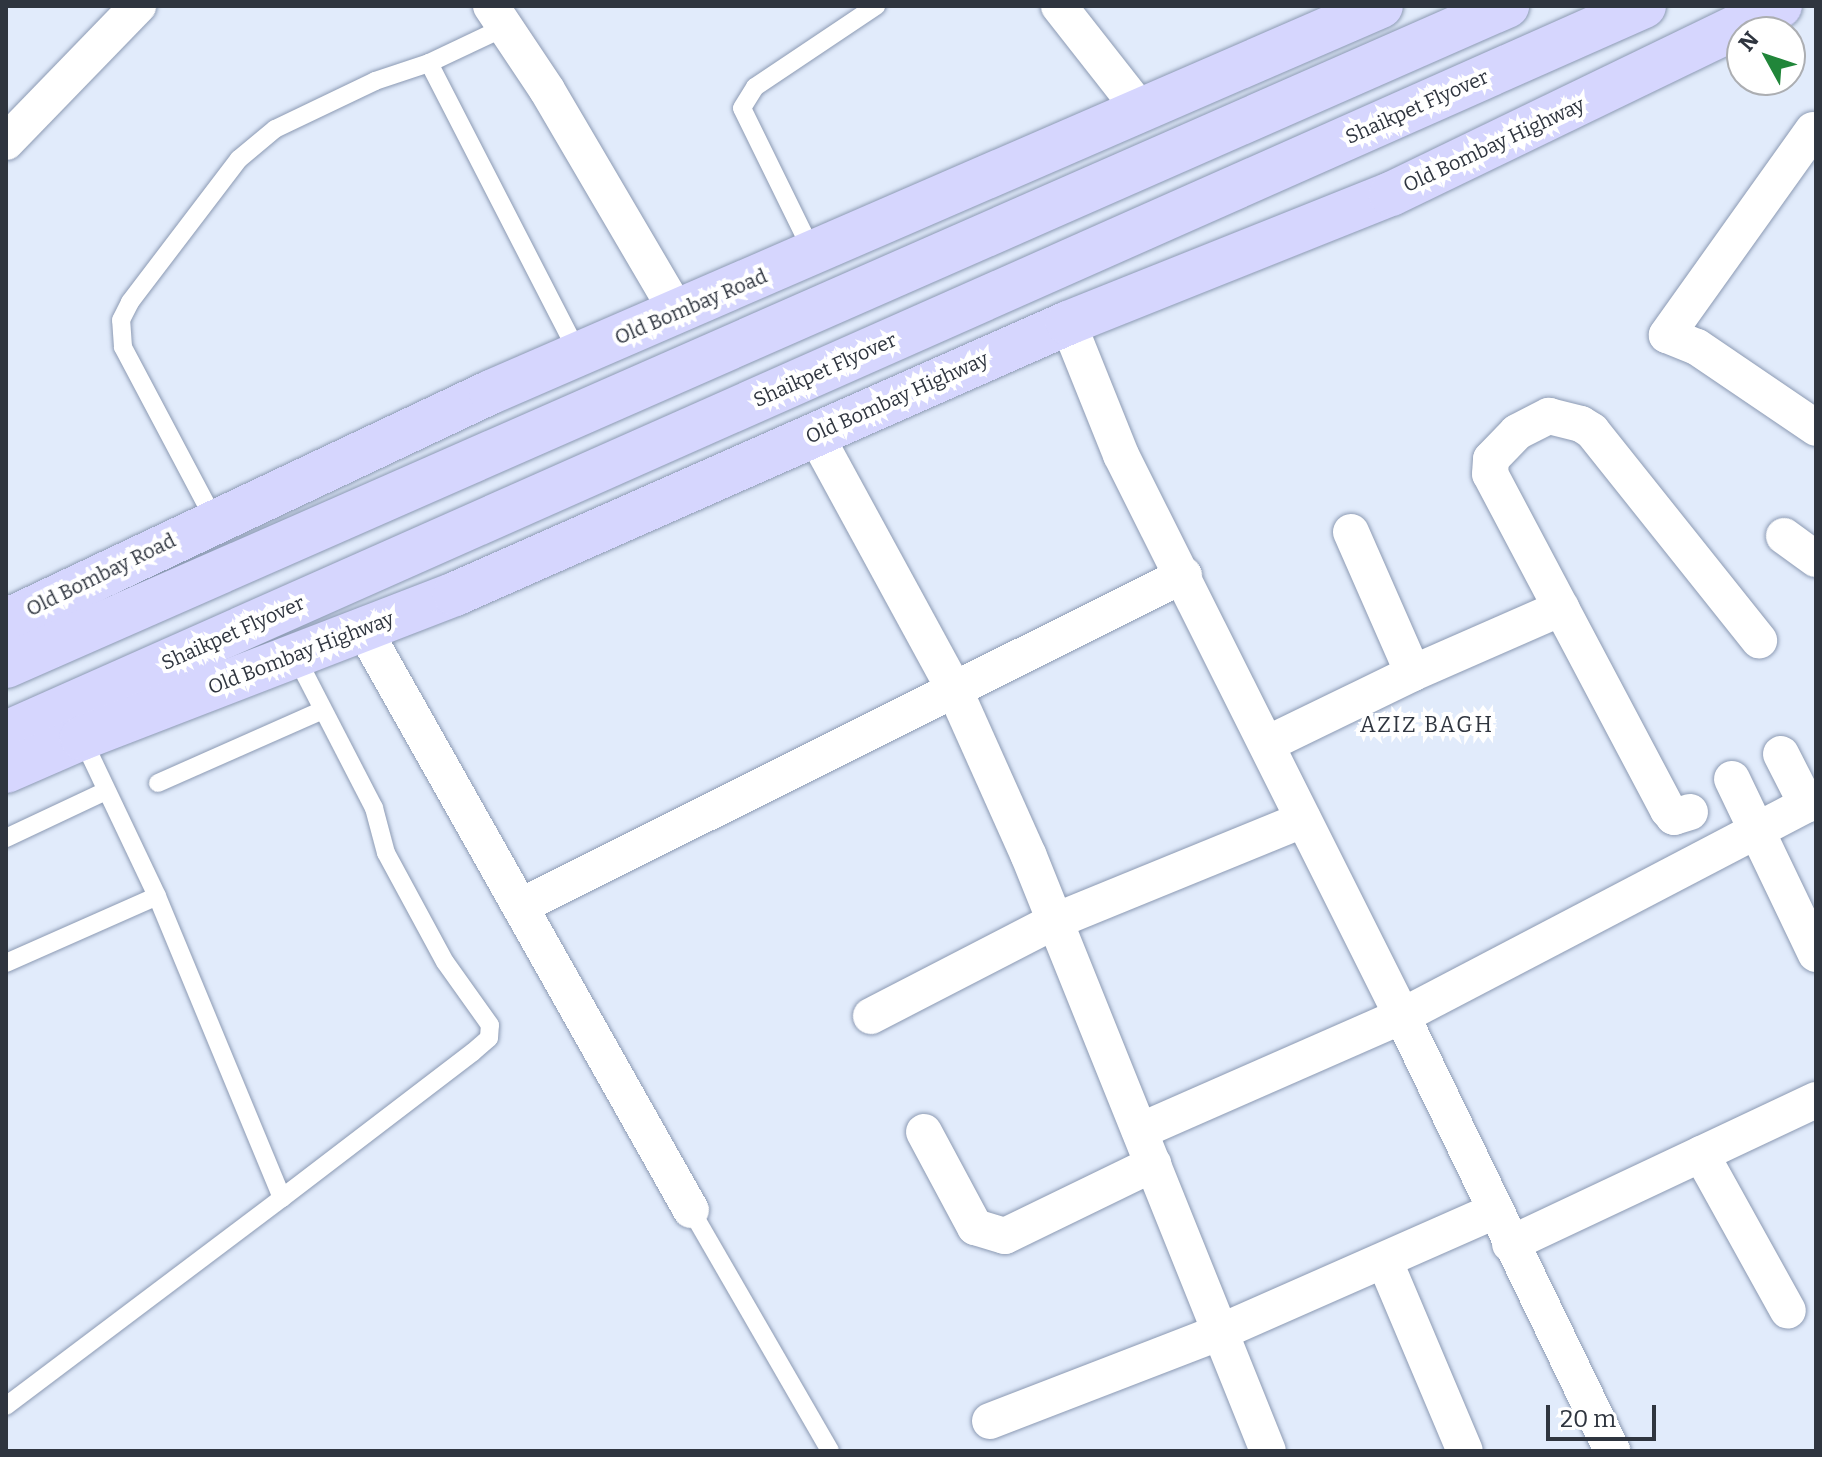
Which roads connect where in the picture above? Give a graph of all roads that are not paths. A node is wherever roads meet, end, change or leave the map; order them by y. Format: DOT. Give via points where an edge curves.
graph roads {
  1 [pos="138,6"];
  2 [pos="876,6"];
  3 [pos="1059,6"];
  4 [pos="1381,6"];
  5 [pos="1507,6"];
  6 [pos="1644,6"];
  7 [pos="1780,6"];
  8 [pos="498,17"];
  9 [pos="429,63"];
  10 [pos="1142,112"];
  11 [pos="1813,130"];
  12 [pos="6,142"];
  13 [pos="813,253"];
  14 [pos="678,313"];
  15 [pos="1068,323"];
  16 [pos="579,355"];
  17 [pos="1816,428"];
  18 [pos="815,434"];
  19 [pos="215,521"];
  20 [pos="1351,532"];
  21 [pos="1784,536"];
  22 [pos="1816,559"];
  23 [pos="1184,575"];
  24 [pos="1561,608"];
  25 [pos="10,609"];
  26 [pos="363,628"];
  27 [pos="1759,640"];
  28 [pos="295,655"];
  29 [pos="6,666"];
  30 [pos="1413,673"];
  31 [pos="955,691"];
  32 [pos="323,710"];
  33 [pos="6,733"];
  34 [pos="82,738"];
  35 [pos="1267,744"];
  36 [pos="1781,754"];
  37 [pos="6,771"];
  38 [pos="1732,779"];
  39 [pos="158,783"];
  40 [pos="106,791"];
  41 [pos="1812,803"];
  42 [pos="1303,820"];
  43 [pos="1757,831"];
  44 [pos="6,838"];
  45 [pos="1712,855"];
  46 [pos="157,896"];
  47 [pos="521,906"];
  48 [pos="1055,921"];
  49 [pos="1816,954"];
  50 [pos="6,963"];
  51 [pos="871,1016"];
  52 [pos="1402,1016"];
  53 [pos="1816,1100"];
  54 [pos="924,1132"];
  55 [pos="1147,1147"];
  56 [pos="1701,1154"];
  57 [pos="282,1198"];
  58 [pos="691,1210"];
  59 [pos="1495,1211"];
  60 [pos="1510,1244"];
  61 [pos="1385,1262"];
  62 [pos="1788,1311"];
  63 [pos="1218,1333"];
  64 [pos="6,1406"];
  65 [pos="990,1421"];
  66 [pos="830,1451"];
  67 [pos="1268,1451"];
  68 [pos="1465,1451"];
  69 [pos="1612,1451"];
  1 -- 12 [label="street"];
  2 -- 13 [label="lane" via="755,87 742,108"];
  3 -- 10 [label="street"];
  4 -- 10 [label="main road, Old Bombay Road"];
  5 -- 29 [label="main road"];
  6 -- 33 [label="main road, Shaikpet Flyover"];
  7 -- 15 [label="main road, Old Bombay Highway" via="1391,194"];
  8 -- 9 [label="lane"];
  8 -- 14 [label="street"];
  9 -- 16 [label="lane"];
  9 -- 19 [label="lane" via="375,81 275,129 239,159 121,320 123,347"];
  10 -- 13 [label="main road, Old Bombay Road"];
  11 -- 17 [label="street" via="1667,335 1697,347"];
  13 -- 14 [label="main road, Old Bombay Road"];
  14 -- 16 [label="main road, Old Bombay Road"];
  15 -- 18 [label="main road, Old Bombay Highway"];
  15 -- 23 [label="street" via="1121,455"];
  16 -- 19 [label="main road, Old Bombay Road"];
  18 -- 26 [label="main road, Old Bombay Highway" via="455,594"];
  18 -- 31 [label="street"];
  19 -- 25 [label="main road, Old Bombay Road"];
  20 -- 30 [label="street"];
  21 -- 22 [label="street"];
  23 -- 31 [label="street"];
  23 -- 35 [label="street"];
  24 -- 27 [label="street" via="1488,467 1517,432 1549,416 1592,431"];
  24 -- 30 [label="street"];
  24 -- 45 [label="street" via="1668,810 1674,817 1687,806"];
  26 -- 28 [label="main road, Old Bombay Highway"];
  26 -- 47 [label="street"];
  28 -- 32 [label="lane"];
  28 -- 34 [label="main road, Old Bombay Highway"];
  30 -- 35 [label="street"];
  31 -- 47 [label="street"];
  31 -- 48 [label="street"];
  32 -- 39 [label="lane"];
  32 -- 57 [label="lane" via="374,808 386,853 445,962 490,1025 489,1038"];
  34 -- 37 [label="main road, Old Bombay Highway"];
  34 -- 40 [label="lane"];
  35 -- 42 [label="street"];
  36 -- 41 [label="street"];
  38 -- 43 [label="street"];
  40 -- 44 [label="lane"];
  40 -- 46 [label="lane"];
  41 -- 43 [label="street"];
  42 -- 48 [label="street"];
  42 -- 52 [label="street"];
  43 -- 45 [label="street"];
  43 -- 49 [label="street"];
  45 -- 52 [label="street"];
  46 -- 50 [label="lane"];
  46 -- 57 [label="lane"];
  47 -- 58 [label="street"];
  48 -- 51 [label="street"];
  48 -- 55 [label="street"];
  52 -- 55 [label="street"];
  52 -- 59 [label="street"];
  53 -- 56 [label="street"];
  54 -- 55 [label="street" via="975,1227 1005,1236"];
  55 -- 63 [label="street"];
  56 -- 60 [label="street"];
  56 -- 62 [label="street"];
  57 -- 64 [label="lane"];
  58 -- 66 [label="lane"];
  59 -- 60 [label="street"];
  59 -- 61 [label="street"];
  60 -- 69 [label="street"];
  61 -- 63 [label="street"];
  61 -- 68 [label="street"];
  63 -- 65 [label="street"];
  63 -- 67 [label="street"];
}
